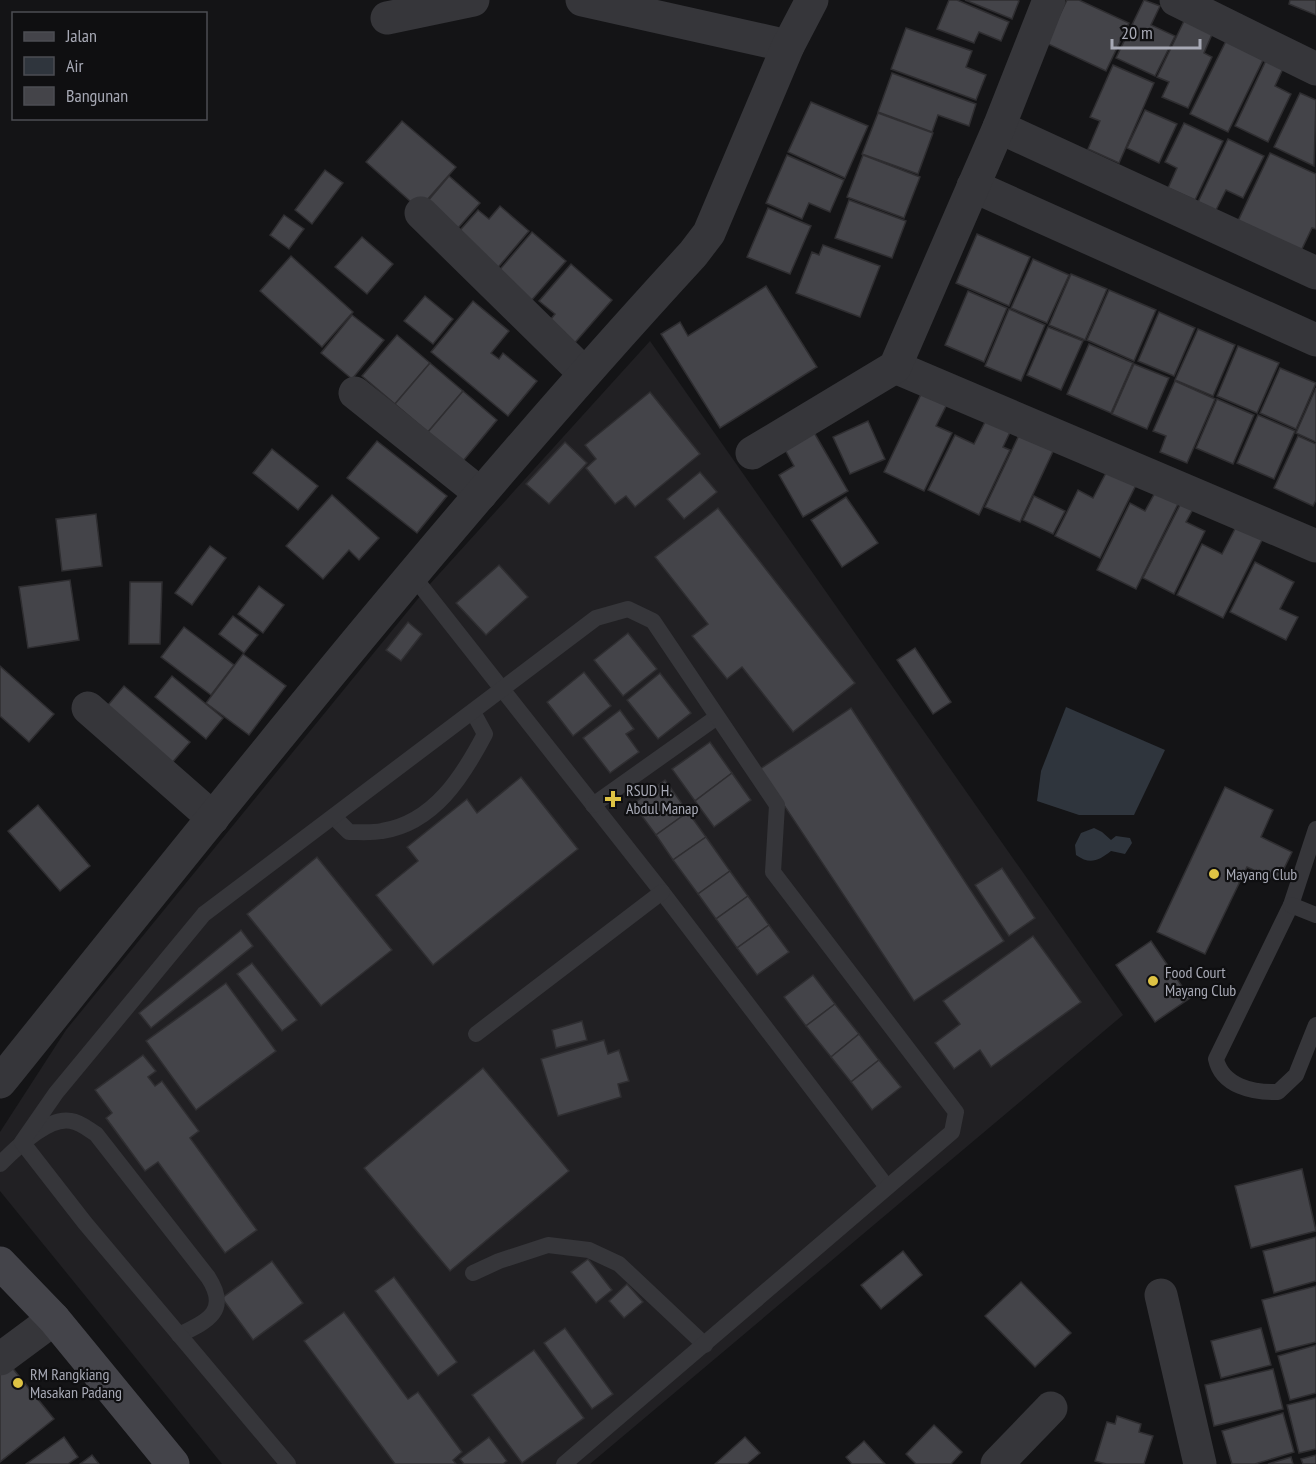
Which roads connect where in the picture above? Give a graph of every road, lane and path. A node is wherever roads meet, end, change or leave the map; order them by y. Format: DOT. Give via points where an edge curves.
graph roads {
  1 [pos="473,0"];
  2 [pos="582,0"];
  3 [pos="812,0"];
  4 [pos="1049,0"];
  5 [pos="1176,0"];
  6 [pos="387,18"];
  7 [pos="788,46"];
  8 [pos="1316,69"];
  9 [pos="999,127"];
  10 [pos="973,186"];
  11 [pos="421,213"];
  12 [pos="1316,273"];
  13 [pos="1316,340"];
  14 [pos="895,367"];
  15 [pos="584,373"];
  16 [pos="355,393"];
  17 [pos="752,453"];
  18 [pos="481,494"];
  19 [pos="1316,546"];
  20 [pos="413,576"];
  21 [pos="504,690"];
  22 [pos="88,708"];
  23 [pos="473,712"];
  24 [pos="717,717"];
  25 [pos="593,805"];
  26 [pos="334,817"];
  27 [pos="213,818"];
  28 [pos="1315,833"];
  29 [pos="662,892"];
  30 [pos="1291,905"];
  31 [pos="1316,915"];
  32 [pos="1316,1025"];
  33 [pos="476,1034"];
  34 [pos="0,1082"];
  35 [pos="22,1142"];
  36 [pos="0,1164"];
  37 [pos="887,1187"];
  38 [pos="0,1263"];
  39 [pos="473,1273"];
  40 [pos="1161,1295"];
  41 [pos="54,1319"];
  42 [pos="179,1335"];
  43 [pos="705,1345"];
  44 [pos="0,1359"];
  45 [pos="1051,1408"];
  46 [pos="173,1464"];
  47 [pos="288,1464"];
  48 [pos="564,1464"];
  49 [pos="997,1464"];
  50 [pos="1200,1464"];
  1 -- 6 [label="street"];
  2 -- 7 [label="street"];
  3 -- 7 [label="street"];
  4 -- 9 [label="street"];
  5 -- 8 [label="street"];
  7 -- 15 [label="street" via="709,234"];
  9 -- 10 [label="street"];
  9 -- 12 [label="street"];
  10 -- 13 [label="street"];
  10 -- 14 [label="street"];
  11 -- 15 [label="street"];
  14 -- 17 [label="street"];
  14 -- 19 [label="street"];
  15 -- 18 [label="street"];
  16 -- 18 [label="street"];
  18 -- 20 [label="street"];
  20 -- 21 [label="lane"];
  20 -- 27 [label="street"];
  21 -- 23 [label="lane"];
  21 -- 24 [label="lane" via="596,618 628,609 652,621"];
  21 -- 25 [label="lane"];
  22 -- 27 [label="street"];
  23 -- 26 [label="lane"];
  23 -- 26 [label="lane" via="485,734 467,767 438,803 416,819 383,831 349,832"];
  24 -- 25 [label="lane"];
  24 -- 37 [label="lane" via="777,804 774,872 956,1112 952,1132"];
  25 -- 29 [label="lane"];
  26 -- 35 [label="lane" via="204,914 56,1093"];
  27 -- 34 [label="street"];
  28 -- 30 [label="lane"];
  29 -- 33 [label="lane"];
  29 -- 37 [label="lane"];
  30 -- 31 [label="lane"];
  30 -- 32 [label="lane" via="1216,1059 1219,1071 1257,1093 1278,1092 1296,1075"];
  35 -- 36 [label="lane"];
  35 -- 42 [label="lane"];
  35 -- 42 [label="lane" via="65,1120 96,1134 208,1277 217,1294 218,1302 209,1318"];
  37 -- 43 [label="lane"];
  38 -- 41 [label="main road"];
  39 -- 43 [label="lane" via="548,1245 590,1250 619,1264"];
  40 -- 50 [label="street"];
  41 -- 44 [label="street"];
  41 -- 46 [label="main road"];
  42 -- 47 [label="lane"];
  43 -- 48 [label="lane"];
  45 -- 49 [label="street"];
}
